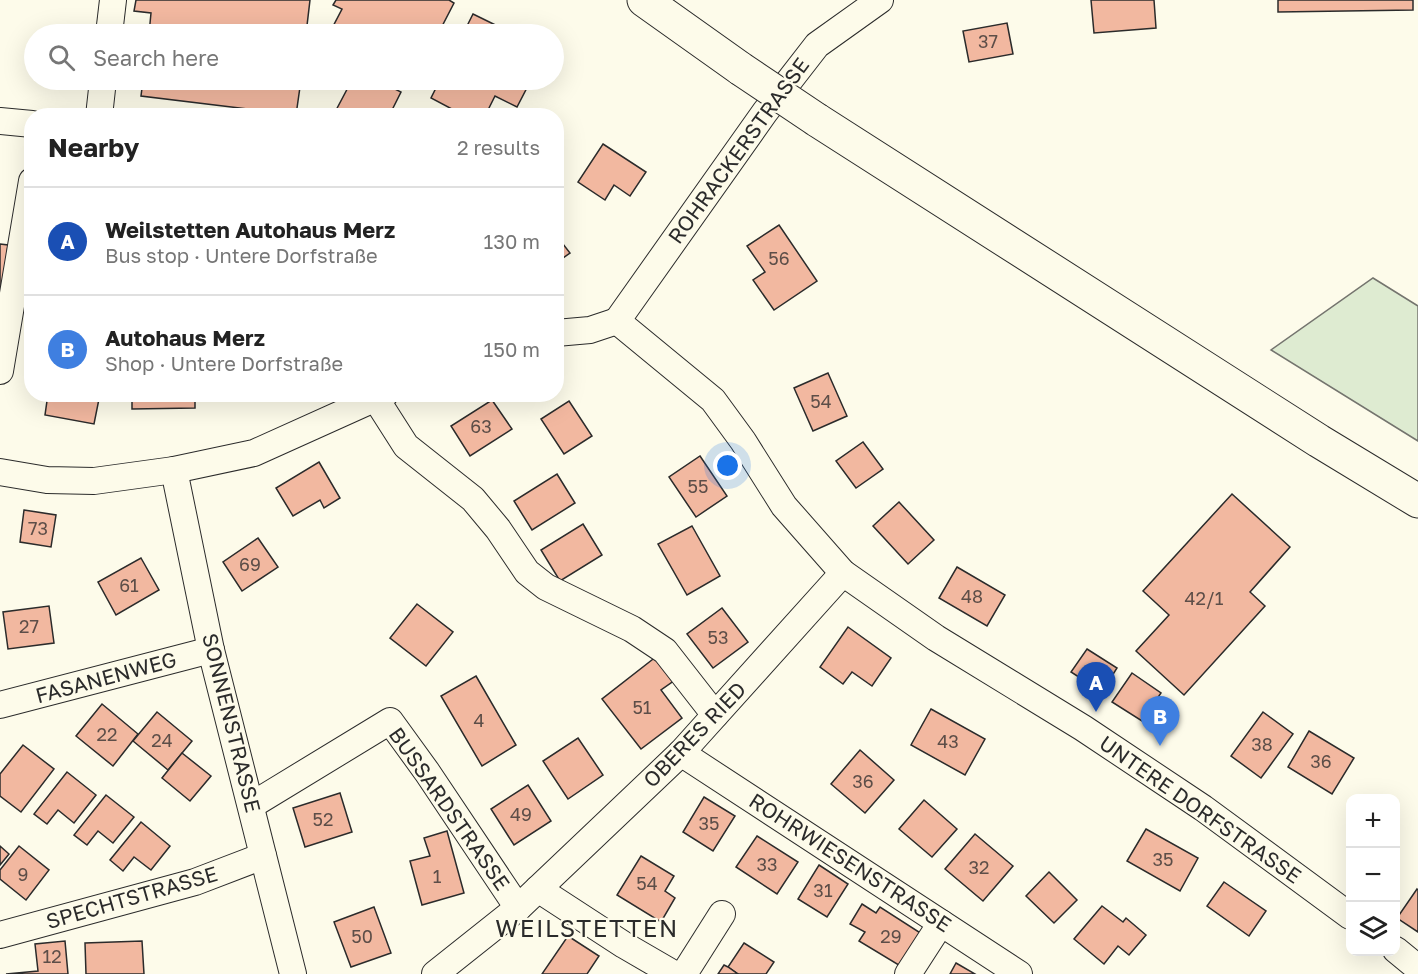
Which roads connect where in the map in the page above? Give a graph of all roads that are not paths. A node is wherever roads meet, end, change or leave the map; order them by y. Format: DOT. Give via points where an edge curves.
graph roads {
  1 [pos="113,0"];
  2 [pos="644,0"];
  3 [pos="880,0"];
  4 [pos="110,24"];
  5 [pos="102,90"];
  6 [pos="100,108"];
  7 [pos="0,121"];
  8 [pos="24,123"];
  9 [pos="24,228"];
  10 [pos="617,321"];
  11 [pos="564,332"];
  12 [pos="0,371"];
  13 [pos="370,402"];
  14 [pos="384,402"];
  15 [pos="174,470"];
  16 [pos="0,472"];
  17 [pos="1418,501"];
  18 [pos="843,573"];
  19 [pos="212,651"];
  20 [pos="0,705"];
  21 [pos="715,715"];
  22 [pos="681,753"];
  23 [pos="252,805"];
  24 [pos="263,856"];
  25 [pos="538,889"];
  26 [pos="518,908"];
  27 [pos="1346,913"];
  28 [pos="722,914"];
  29 [pos="941,923"];
  30 [pos="0,935"];
  31 [pos="1400,954"];
  32 [pos="1418,968"];
  33 [pos="293,974"];
  34 [pos="435,974"];
  35 [pos="674,974"];
  36 [pos="684,974"];
  37 [pos="908,974"];
  38 [pos="1019,974"];
  1 -- 4 [label="street"];
  2 -- 17 [label="highway, bridge" via="817,120"];
  3 -- 10 [label="street, ROHRACKERSTRASSE" via="817,45"];
  5 -- 6 [label="street"];
  7 -- 8 [label="street"];
  9 -- 12 [label="street"];
  10 -- 11 [label="street" via="590,330"];
  10 -- 18 [label="street, UNTERE DORFSTRASSE" via="713,400 784,506"];
  13 -- 15 [label="street" via="254,453"];
  14 -- 21 [label="street" via="406,446 473,499 527,572 546,587 632,629 665,651"];
  15 -- 16 [label="street" via="94,481 47,480"];
  15 -- 19 [label="street, SONNENSTRASSE"];
  18 -- 21 [label="street, OBERES RIED"];
  18 -- 27 [label="street, UNTERE DORFSTRASSE" via="936,638 1083,728 1203,808"];
  19 -- 20 [label="street, FASANENWEG"];
  19 -- 23 [label="street, SONNENSTRASSE"];
  21 -- 22 [label="street, OBERES RIED"];
  22 -- 25 [label="street, OBERES RIED"];
  22 -- 29 [label="street, ROHRWIESENSTRASSE"];
  23 -- 24 [label="street, SONNENSTRASSE"];
  23 -- 26 [label="street, BUSSARDSTRASSE" via="390,722"];
  24 -- 30 [label="street, SPECHTSTRASSE" via="195,882"];
  24 -- 33 [label="street, SONNENSTRASSE"];
  25 -- 26 [label="street, OBERES RIED"];
  25 -- 35 [label="street"];
  26 -- 34 [label="street, OBERES RIED"];
  28 -- 36 [label="street"];
  29 -- 37 [label="street"];
  29 -- 38 [label="street, ROHRWIESENSTRASSE"];
  31 -- 32 [label="street"];
}
